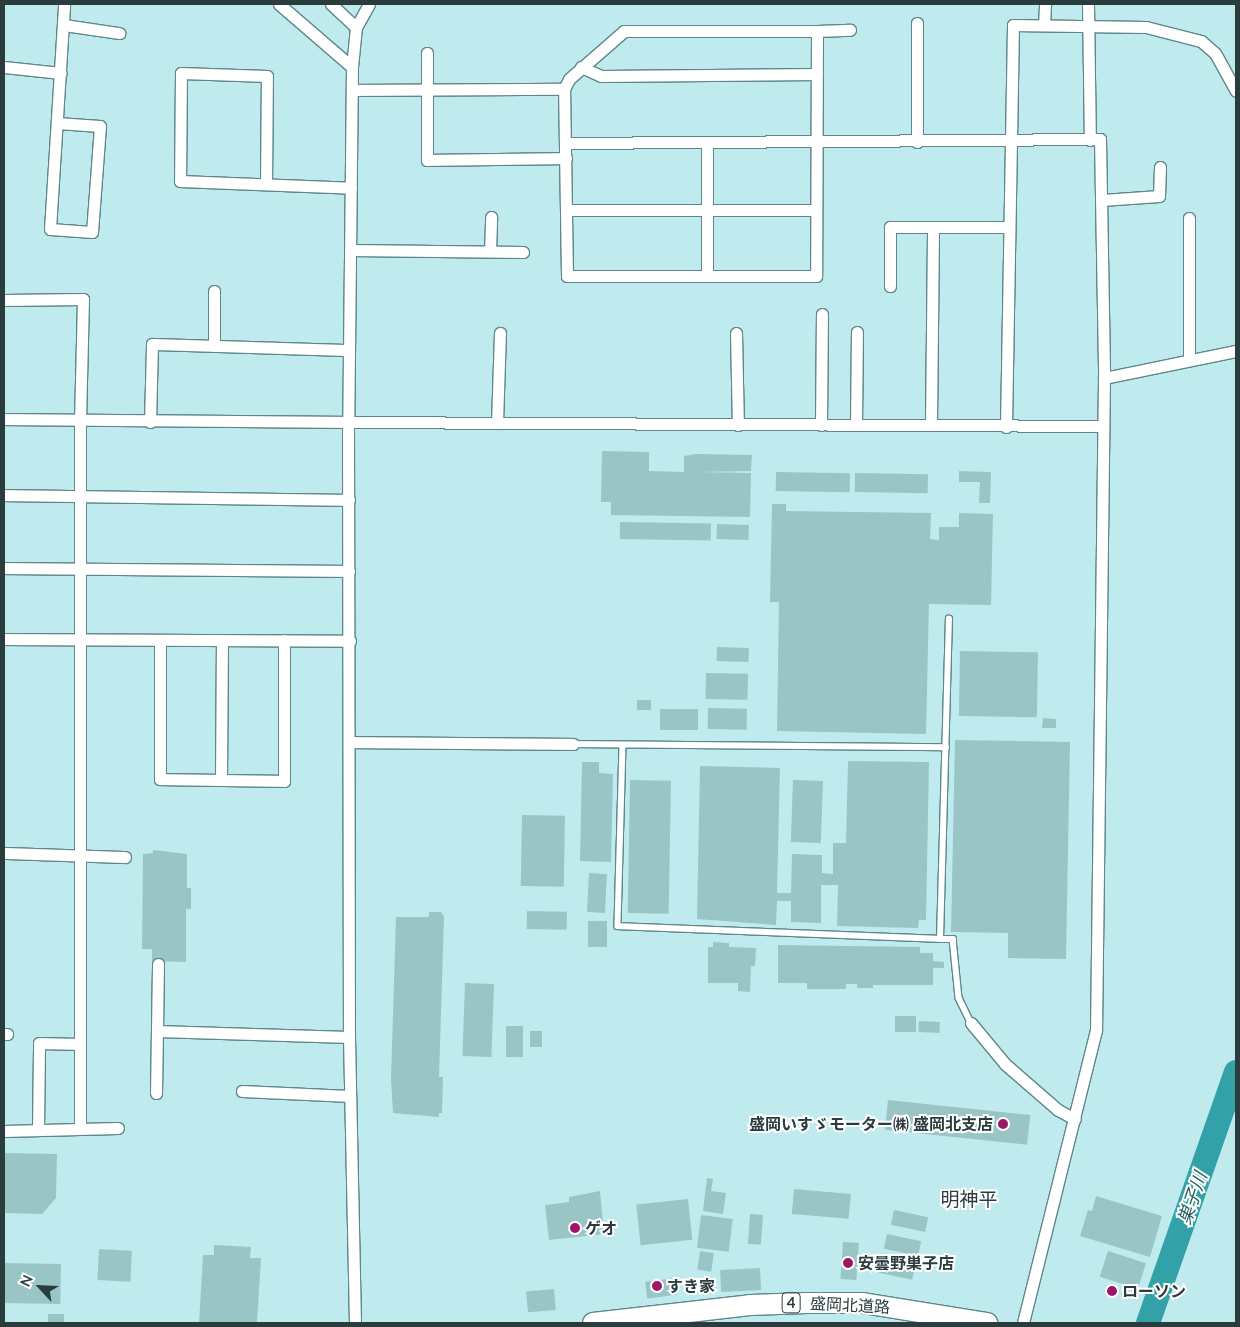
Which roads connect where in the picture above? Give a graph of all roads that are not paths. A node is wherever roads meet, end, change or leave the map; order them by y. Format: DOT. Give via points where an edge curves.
graph roads {
  1 [pos="64,4"];
  2 [pos="279,4"];
  3 [pos="331,4"];
  4 [pos="369,4"];
  5 [pos="1045,4"];
  6 [pos="1088,4"];
  7 [pos="917,23"];
  8 [pos="1044,25"];
  9 [pos="1090,25"];
  10 [pos="64,26"];
  11 [pos="356,27"];
  12 [pos="850,30"];
  13 [pos="817,31"];
  14 [pos="118,33"];
  15 [pos="427,53"];
  16 [pos="4,67"];
  17 [pos="352,67"];
  18 [pos="581,67"];
  19 [pos="61,73"];
  20 [pos="817,74"];
  21 [pos="564,89"];
  22 [pos="352,90"];
  23 [pos="427,91"];
  24 [pos="1236,91"];
  25 [pos="57,123"];
  26 [pos="1090,140"];
  27 [pos="917,142"];
  28 [pos="1009,142"];
  29 [pos="566,143"];
  30 [pos="707,143"];
  31 [pos="817,143"];
  32 [pos="566,158"];
  33 [pos="1160,166"];
  34 [pos="266,184"];
  35 [pos="351,188"];
  36 [pos="1102,200"];
  37 [pos="568,210"];
  38 [pos="707,210"];
  39 [pos="816,210"];
  40 [pos="491,217"];
  41 [pos="1189,218"];
  42 [pos="933,227"];
  43 [pos="1008,227"];
  44 [pos="350,250"];
  45 [pos="490,251"];
  46 [pos="523,252"];
  47 [pos="707,276"];
  48 [pos="890,286"];
  49 [pos="214,292"];
  50 [pos="4,300"];
  51 [pos="822,314"];
  52 [pos="857,332"];
  53 [pos="500,333"];
  54 [pos="736,333"];
  55 [pos="214,346"];
  56 [pos="348,350"];
  57 [pos="1236,351"];
  58 [pos="1189,360"];
  59 [pos="1104,378"];
  60 [pos="4,420"];
  61 [pos="80,420"];
  62 [pos="150,422"];
  63 [pos="348,422"];
  64 [pos="497,424"];
  65 [pos="931,424"];
  66 [pos="738,425"];
  67 [pos="821,425"];
  68 [pos="856,425"];
  69 [pos="1006,426"];
  70 [pos="1102,426"];
  71 [pos="4,495"];
  72 [pos="81,496"];
  73 [pos="349,500"];
  74 [pos="4,568"];
  75 [pos="81,568"];
  76 [pos="349,571"];
  77 [pos="949,619"];
  78 [pos="4,638"];
  79 [pos="80,639"];
  80 [pos="160,640"];
  81 [pos="222,640"];
  82 [pos="284,640"];
  83 [pos="350,641"];
  84 [pos="349,742"];
  85 [pos="573,744"];
  86 [pos="623,744"];
  87 [pos="946,747"];
  88 [pos="221,780"];
  89 [pos="4,853"];
  90 [pos="80,855"];
  91 [pos="125,857"];
  92 [pos="940,938"];
  93 [pos="158,964"];
  94 [pos="971,1022"];
  95 [pos="157,1030"];
  96 [pos="349,1037"];
  97 [pos="80,1044"];
  98 [pos="242,1091"];
  99 [pos="156,1093"];
  100 [pos="350,1096"];
  101 [pos="1075,1119"];
  102 [pos="118,1128"];
  103 [pos="80,1129"];
  104 [pos="38,1130"];
  105 [pos="4,1131"];
  106 [pos="355,1323"];
  107 [pos="593,1323"];
  108 [pos="987,1323"];
  109 [pos="1023,1323"];
  1 -- 10 [label="street"];
  2 -- 17 [label="street"];
  3 -- 11 [label="street"];
  4 -- 11 [label="street"];
  5 -- 8 [label="street"];
  6 -- 9 [label="street"];
  7 -- 27 [label="street"];
  8 -- 9 [label="street"];
  8 -- 28 [label="street" via="1013,25"];
  9 -- 24 [label="street" via="1146,27 1201,41 1215,53"];
  9 -- 26 [label="street"];
  10 -- 14 [label="street"];
  10 -- 19 [label="street"];
  11 -- 17 [label="street"];
  12 -- 13 [label="street"];
  13 -- 18 [label="street" via="624,31"];
  13 -- 20 [label="street"];
  15 -- 23 [label="street"];
  16 -- 19 [label="street"];
  17 -- 22 [label="street"];
  18 -- 20 [label="street" via="600,76"];
  18 -- 21 [label="street"];
  19 -- 25 [label="street"];
  20 -- 31 [label="street"];
  21 -- 23 [label="street"];
  21 -- 29 [label="street"];
  22 -- 23 [label="street"];
  22 -- 35 [label="street"];
  23 -- 32 [label="street" via="427,160"];
  25 -- 25 [label="street" via="50,229 92,232 100,126"];
  26 -- 28 [label="street"];
  26 -- 36 [label="street" via="1100,139"];
  27 -- 28 [label="street"];
  27 -- 31 [label="street"];
  28 -- 43 [label="street"];
  29 -- 30 [label="street"];
  29 -- 32 [label="street"];
  30 -- 31 [label="street"];
  30 -- 38 [label="street"];
  31 -- 39 [label="street"];
  32 -- 37 [label="street"];
  33 -- 36 [label="street" via="1159,196"];
  34 -- 34 [label="street" via="180,181 181,73 267,76"];
  34 -- 35 [label="street"];
  35 -- 44 [label="street"];
  36 -- 59 [label="street"];
  37 -- 38 [label="street"];
  37 -- 47 [label="street" via="567,276"];
  38 -- 39 [label="street"];
  38 -- 47 [label="street"];
  39 -- 47 [label="street" via="816,276"];
  40 -- 45 [label="street"];
  41 -- 58 [label="street"];
  42 -- 43 [label="street"];
  42 -- 48 [label="street" via="890,227"];
  42 -- 65 [label="street"];
  43 -- 69 [label="street"];
  44 -- 45 [label="street"];
  44 -- 56 [label="street"];
  45 -- 46 [label="street"];
  49 -- 55 [label="street"];
  50 -- 61 [label="street" via="83,299"];
  51 -- 67 [label="street"];
  52 -- 68 [label="street"];
  53 -- 64 [label="street"];
  54 -- 66 [label="street"];
  55 -- 56 [label="street"];
  55 -- 62 [label="street" via="152,344"];
  56 -- 63 [label="street"];
  57 -- 58 [label="street"];
  58 -- 59 [label="street"];
  59 -- 70 [label="street"];
  60 -- 61 [label="street"];
  61 -- 62 [label="street"];
  61 -- 72 [label="street"];
  62 -- 63 [label="street"];
  63 -- 64 [label="street"];
  63 -- 73 [label="street"];
  64 -- 66 [label="street"];
  65 -- 68 [label="street"];
  65 -- 69 [label="street"];
  66 -- 67 [label="street"];
  67 -- 68 [label="street"];
  69 -- 70 [label="street"];
  70 -- 101 [label="street" via="1096,1030"];
  71 -- 72 [label="street"];
  72 -- 73 [label="street"];
  72 -- 75 [label="street"];
  73 -- 76 [label="street"];
  74 -- 75 [label="street"];
  75 -- 76 [label="street"];
  75 -- 79 [label="street"];
  76 -- 83 [label="street"];
  77 -- 87 [label="lane"];
  78 -- 79 [label="street"];
  79 -- 80 [label="street"];
  79 -- 90 [label="street"];
  80 -- 81 [label="street"];
  80 -- 88 [label="street" via="160,779"];
  81 -- 82 [label="street"];
  81 -- 88 [label="street"];
  82 -- 83 [label="street"];
  82 -- 88 [label="street" via="284,781"];
  83 -- 84 [label="street"];
  84 -- 85 [label="street"];
  84 -- 96 [label="street"];
  85 -- 86 [label="lane"];
  86 -- 87 [label="lane"];
  86 -- 92 [label="lane" via="618,926"];
  87 -- 92 [label="lane"];
  89 -- 90 [label="street"];
  90 -- 91 [label="street"];
  90 -- 97 [label="street"];
  92 -- 94 [label="lane" via="953,939 959,998"];
  93 -- 95 [label="street"];
  94 -- 101 [label="street" via="1005,1064 1058,1110"];
  95 -- 96 [label="street"];
  95 -- 99 [label="street"];
  96 -- 100 [label="street"];
  97 -- 103 [label="street"];
  97 -- 104 [label="street" via="39,1043"];
  98 -- 100 [label="street"];
  100 -- 106 [label="street"];
  101 -- 109 [label="street"];
  102 -- 103 [label="street"];
  103 -- 104 [label="street"];
  104 -- 105 [label="street"];
  107 -- 108 [label="highway, 盛岡北道路 / 4" via="750,1304 807,1303 863,1303"];
}
